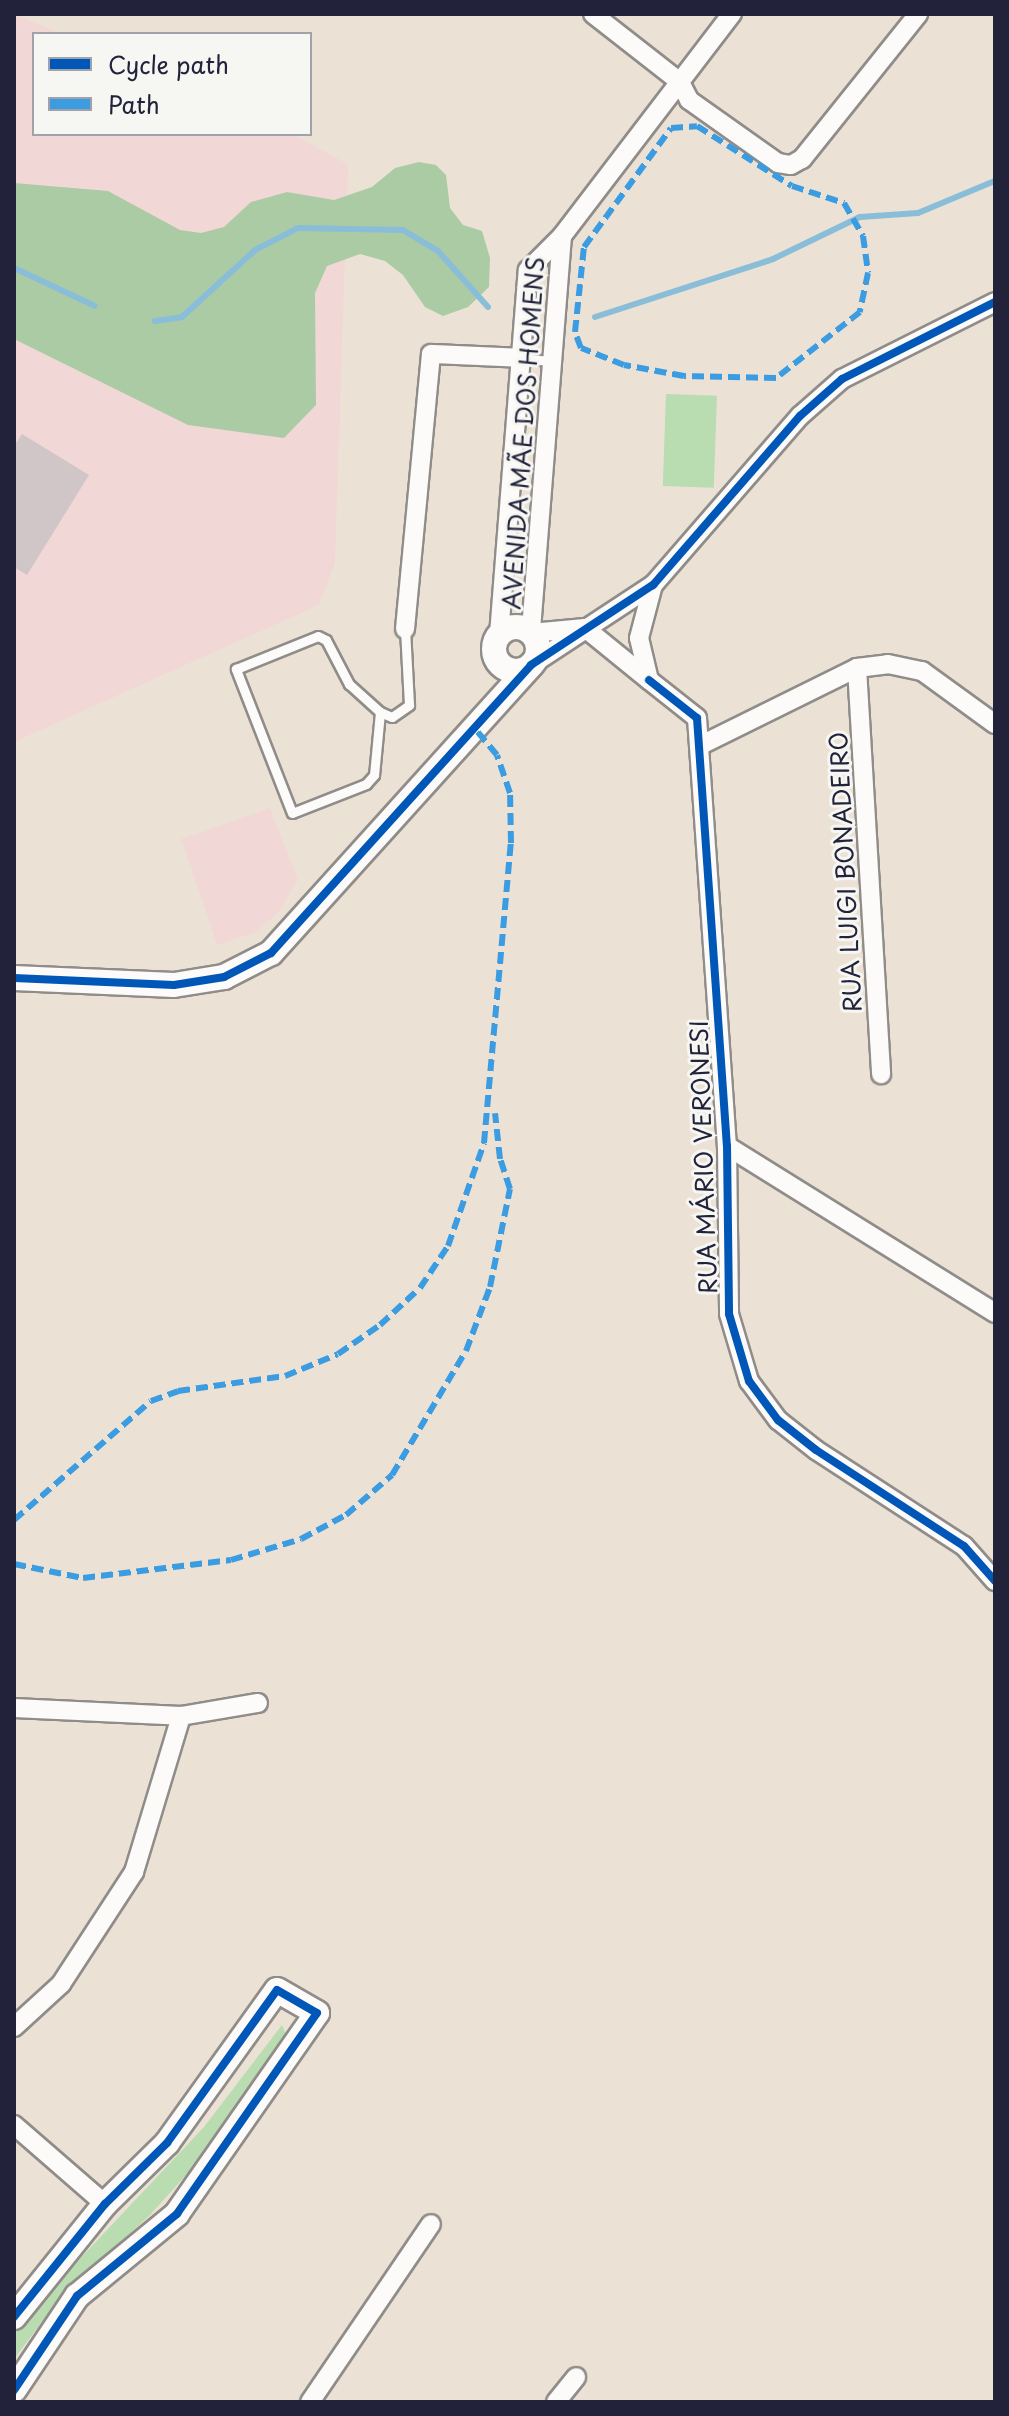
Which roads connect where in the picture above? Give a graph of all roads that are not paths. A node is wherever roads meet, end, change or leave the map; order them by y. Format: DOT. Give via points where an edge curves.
graph roads {
  1 [pos="593,14"];
  2 [pos="732,14"];
  3 [pos="918,14"];
  4 [pos="680,82"];
  5 [pos="562,236"];
  6 [pos="995,302"];
  7 [pos="521,358"];
  8 [pos="555,361"];
  9 [pos="653,585"];
  10 [pos="585,628"];
  11 [pos="405,629"];
  12 [pos="531,633"];
  13 [pos="499,635"];
  14 [pos="498,662"];
  15 [pos="531,665"];
  16 [pos="857,668"];
  17 [pos="649,680"];
  18 [pos="491,708"];
  19 [pos="380,712"];
  20 [pos="995,724"];
  21 [pos="699,746"];
  22 [pos="14,978"];
  23 [pos="881,1074"];
  24 [pos="727,1146"];
  25 [pos="995,1313"];
  26 [pos="995,1581"];
  27 [pos="258,1703"];
  28 [pos="14,1708"];
  29 [pos="181,1716"];
  30 [pos="14,2027"];
  31 [pos="14,2125"];
  32 [pos="105,2204"];
  33 [pos="431,2224"];
  34 [pos="14,2317"];
  35 [pos="576,2377"];
  36 [pos="14,2390"];
  37 [pos="310,2402"];
  38 [pos="556,2402"];
  1 -- 4 [label="street"];
  2 -- 4 [label="street, AVENIDA MÃE DOS HOMENS"];
  3 -- 4 [label="street" via="802,159 791,165 778,163 689,100"];
  4 -- 5 [label="street, AVENIDA MÃE DOS HOMENS"];
  5 -- 7 [label="street, AVENIDA MÃE DOS HOMENS" via="528,270"];
  5 -- 8 [label="street, AVENIDA MÃE DOS HOMENS"];
  6 -- 9 [label="street" via="842,379 800,416"];
  7 -- 8 [label="lane"];
  7 -- 11 [label="street" via="431,354"];
  7 -- 13 [label="street, AVENIDA MÃE DOS HOMENS"];
  8 -- 12 [label="street, AVENIDA MÃE DOS HOMENS"];
  9 -- 10 [label="street"];
  9 -- 17 [label="street" via="639,638"];
  10 -- 12 [label="street"];
  10 -- 15 [label="street"];
  10 -- 17 [label="street, RUA MÁRIO VERONESI"];
  11 -- 19 [label="lane" via="409,705 392,717"];
  12 -- 13 [label="street" via="518,627"];
  12 -- 15 [label="street" via="538,646"];
  13 -- 14 [label="street" via="494,648"];
  14 -- 15 [label="street" via="511,670"];
  14 -- 18 [label="street"];
  15 -- 18 [label="street"];
  16 -- 20 [label="street" via="888,664 922,671"];
  16 -- 21 [label="street"];
  16 -- 23 [label="street, RUA LUIGI BONADEIRO"];
  17 -- 21 [label="street, RUA MÁRIO VERONESI" via="697,718"];
  18 -- 22 [label="street" via="271,953 224,977 174,985"];
  19 -- 19 [label="lane" via="349,684 326,640 318,636 236,669 292,813 371,781"];
  21 -- 24 [label="street, RUA MÁRIO VERONESI"];
  24 -- 25 [label="street"];
  24 -- 26 [label="street, RUA MÁRIO VERONESI" via="729,1314 749,1381 778,1420 964,1546"];
  27 -- 29 [label="street"];
  28 -- 29 [label="street"];
  29 -- 30 [label="street" via="134,1872 61,1984"];
  31 -- 32 [label="street"];
  32 -- 34 [label="street"];
  32 -- 36 [label="street" via="167,2143 277,1990 317,2013 177,2214 77,2296"];
  33 -- 37 [label="street"];
  35 -- 38 [label="street"];
}
